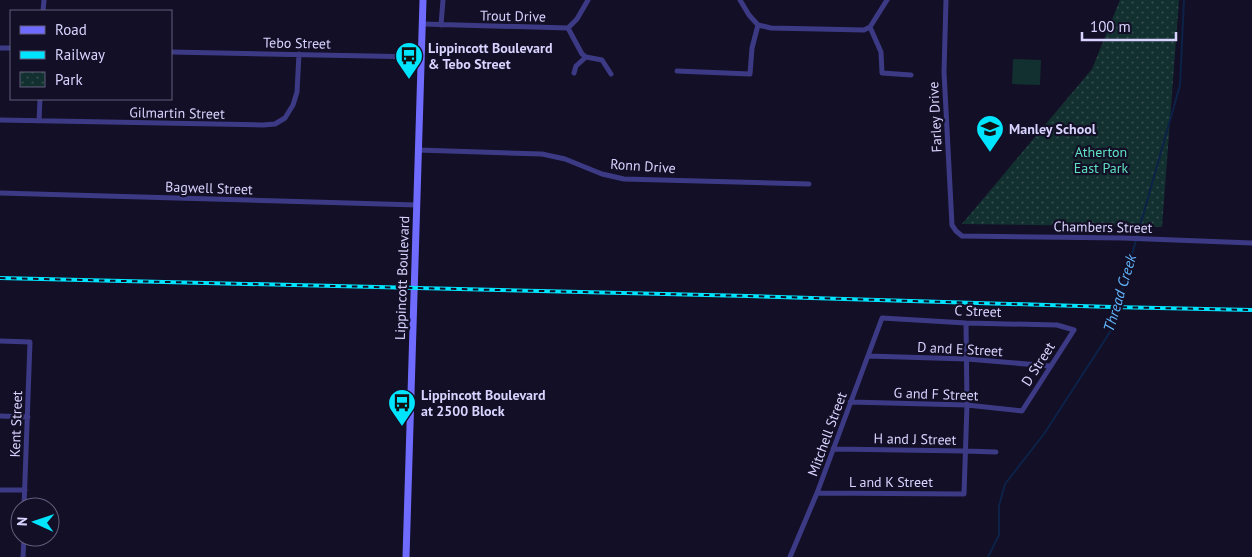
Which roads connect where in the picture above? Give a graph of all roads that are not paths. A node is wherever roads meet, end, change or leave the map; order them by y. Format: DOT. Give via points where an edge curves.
graph roads {
  1 [pos="423,0"];
  2 [pos="442,0"];
  3 [pos="588,0"];
  4 [pos="740,0"];
  5 [pos="887,0"];
  6 [pos="946,0"];
  7 [pos="423,24"];
  8 [pos="441,25"];
  9 [pos="758,25"];
  10 [pos="870,27"];
  11 [pos="568,28"];
  12 [pos="172,52"];
  13 [pos="299,54"];
  14 [pos="584,56"];
  15 [pos="422,57"];
  16 [pos="677,71"];
  17 [pos="574,73"];
  18 [pos="612,74"];
  19 [pos="911,74"];
  20 [pos="40,100"];
  21 [pos="0,120"];
  22 [pos="40,121"];
  23 [pos="418,150"];
  24 [pos="809,184"];
  25 [pos="0,193"];
  26 [pos="417,205"];
  27 [pos="956,231"];
  28 [pos="1252,243"];
  29 [pos="882,318"];
  30 [pos="966,323"];
  31 [pos="1074,330"];
  32 [pos="0,341"];
  33 [pos="868,356"];
  34 [pos="967,359"];
  35 [pos="1050,366"];
  36 [pos="850,402"];
  37 [pos="967,405"];
  38 [pos="1022,411"];
  39 [pos="0,416"];
  40 [pos="28,417"];
  41 [pos="834,449"];
  42 [pos="965,451"];
  43 [pos="996,452"];
  44 [pos="0,490"];
  45 [pos="25,490"];
  46 [pos="817,493"];
  47 [pos="25,497"];
  48 [pos="406,557"];
  49 [pos="790,557"];
  1 -- 7 [label="street, Lippincott Boulevard"];
  2 -- 8 [label="street"];
  3 -- 11 [label="street"];
  4 -- 9 [label="street"];
  5 -- 10 [label="street"];
  6 -- 27 [label="street, Farley Drive" via="944,72 952,225"];
  7 -- 8 [label="street, Trout Drive"];
  7 -- 15 [label="street, Lippincott Boulevard"];
  8 -- 11 [label="street, Trout Drive"];
  9 -- 10 [label="street" via="864,30"];
  9 -- 16 [label="street" via="750,74"];
  10 -- 19 [label="street" via="881,52 882,74"];
  11 -- 14 [label="street"];
  12 -- 13 [label="street, Tebo Street"];
  13 -- 15 [label="street, Tebo Street"];
  13 -- 22 [label="street, Gilmartin Street" via="293,105 275,124"];
  14 -- 17 [label="street"];
  14 -- 18 [label="street" via="602,60"];
  15 -- 23 [label="street, Lippincott Boulevard"];
  20 -- 22 [label="street"];
  21 -- 22 [label="street, Gilmartin Street"];
  23 -- 24 [label="street, Ronn Drive" via="542,154 624,178"];
  23 -- 26 [label="street, Lippincott Boulevard"];
  25 -- 26 [label="street, Bagwell Street"];
  26 -- 48 [label="street, Lippincott Boulevard"];
  27 -- 28 [label="street, Chambers Street" via="962,236"];
  29 -- 30 [label="street, C Street"];
  29 -- 33 [label="street, Mitchell Street"];
  30 -- 31 [label="street, C Street" via="1057,325"];
  30 -- 34 [label="street"];
  31 -- 35 [label="street, D Street"];
  32 -- 40 [label="street, Kent Street" via="30,342"];
  33 -- 34 [label="street, D and E Street"];
  33 -- 36 [label="street, Mitchell Street"];
  34 -- 35 [label="street, D and E Street"];
  34 -- 37 [label="street"];
  35 -- 38 [label="street, D Street"];
  36 -- 37 [label="street, G and F Street"];
  36 -- 41 [label="street, Mitchell Street"];
  37 -- 38 [label="street, G and F Street"];
  37 -- 42 [label="street"];
  39 -- 40 [label="street"];
  40 -- 45 [label="street, Kent Street"];
  41 -- 42 [label="street, H and J Street"];
  41 -- 46 [label="street, Mitchell Street"];
  42 -- 43 [label="street, H and J Street"];
  42 -- 46 [label="street, L and K Street" via="964,494"];
  44 -- 45 [label="street"];
  45 -- 47 [label="street, Kent Street"];
  46 -- 49 [label="street, Mitchell Street"];
}
